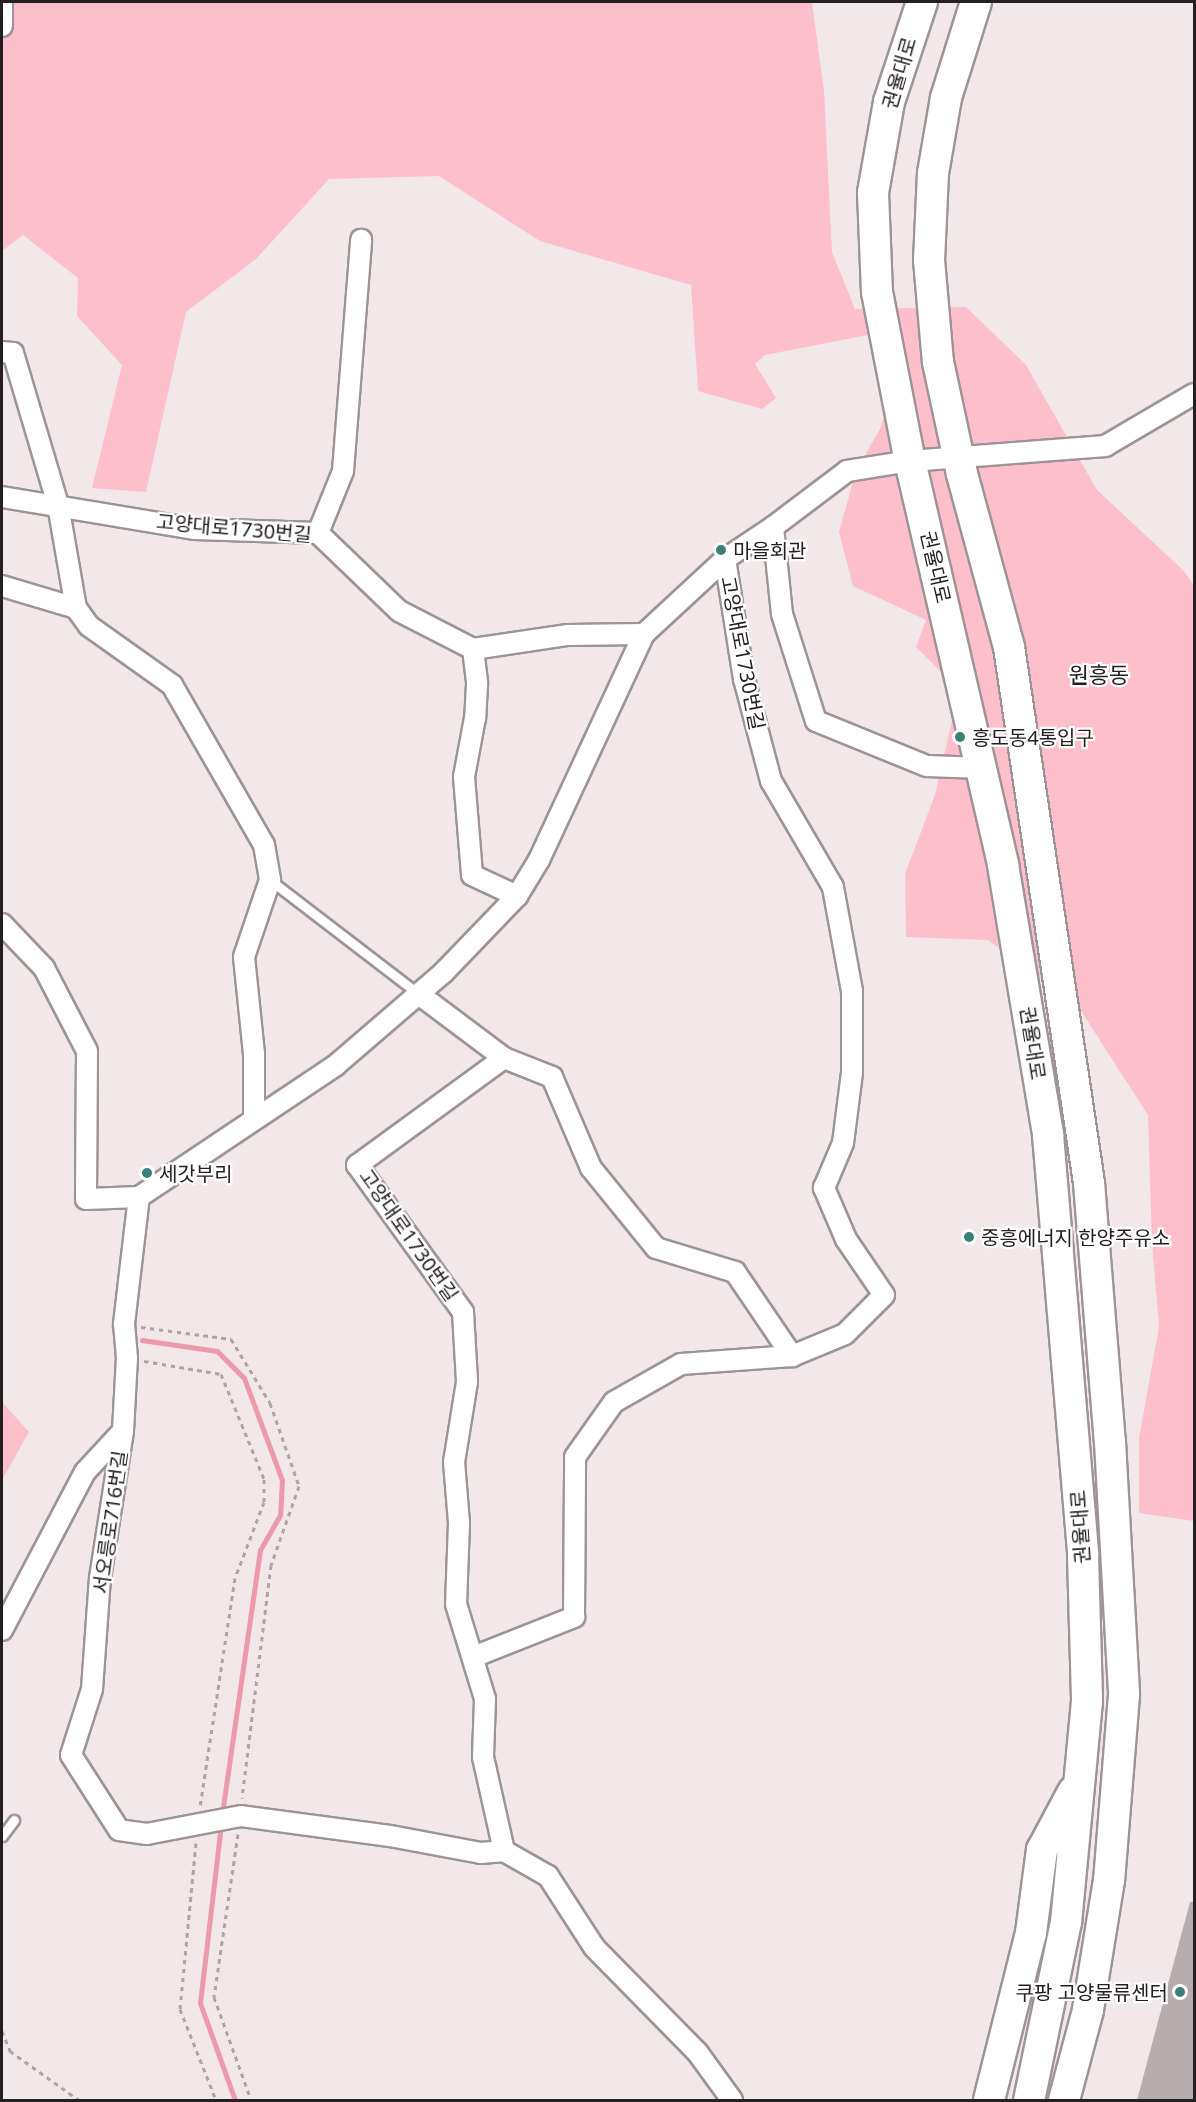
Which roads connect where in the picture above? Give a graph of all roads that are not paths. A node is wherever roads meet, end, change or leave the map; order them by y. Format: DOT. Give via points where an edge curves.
graph roads {
  1 [pos="2,2"];
  2 [pos="922,2"];
  3 [pos="976,2"];
  4 [pos="2,26"];
  5 [pos="361,240"];
  6 [pos="2,352"];
  7 [pos="1194,394"];
  8 [pos="959,457"];
  9 [pos="910,461"];
  10 [pos="2,497"];
  11 [pos="58,505"];
  12 [pos="773,527"];
  13 [pos="318,533"];
  14 [pos="725,559"];
  15 [pos="2,586"];
  16 [pos="76,608"];
  17 [pos="644,634"];
  18 [pos="472,649"];
  19 [pos="983,768"];
  20 [pos="270,880"];
  21 [pos="517,896"];
  22 [pos="2,924"];
  23 [pos="420,995"];
  24 [pos="504,1058"];
  25 [pos="254,1118"];
  26 [pos="139,1197"];
  27 [pos="792,1356"];
  28 [pos="123,1431"];
  29 [pos="2,1630"];
  30 [pos="473,1656"];
  31 [pos="1080,1778"];
  32 [pos="14,1820"];
  33 [pos="2,1836"];
  34 [pos="504,1851"];
  35 [pos="1081,2037"];
  36 [pos="732,2100"];
  37 [pos="989,2100"];
  38 [pos="1029,2100"];
  39 [pos="1064,2100"];
  40 [pos="1084,2100"];
  1 -- 4 [label="street"];
  2 -- 9 [label="main road, 권율대로" via="888,102 873,193 877,292"];
  3 -- 8 [label="main road, 권율대로" via="946,98 933,173 929,260 938,362"];
  5 -- 13 [label="street" via="343,471"];
  6 -- 11 [label="street" via="13,353"];
  7 -- 8 [label="street, 고양대로1730번길" via="1105,446"];
  8 -- 9 [label="street, 고양대로1730번길"];
  8 -- 35 [label="main road, 권율대로" via="1013,669 1089,1183 1108,1418 1124,1695 1109,1880"];
  9 -- 12 [label="street, 고양대로1730번길" via="847,471"];
  9 -- 19 [label="main road, 권율대로"];
  10 -- 11 [label="street, 고양대로1730번길"];
  11 -- 13 [label="street, 고양대로1730번길" via="195,529"];
  11 -- 16 [label="street"];
  12 -- 14 [label="street, 고양대로1730번길"];
  12 -- 19 [label="street" via="782,614 816,721 927,766"];
  13 -- 18 [label="street, 고양대로1730번길" via="399,611"];
  14 -- 17 [label="street, 고양대로1730번길"];
  14 -- 27 [label="street, 고양대로1730번길" via="744,679 771,781 833,887 852,991 852,1073 843,1143 824,1188 846,1239 884,1295 845,1334"];
  15 -- 16 [label="street"];
  16 -- 20 [label="street" via="89,626 172,686 264,845"];
  17 -- 18 [label="street" via="568,635"];
  17 -- 21 [label="street, 고양대로1730번길" via="539,860"];
  18 -- 21 [label="street" via="477,684 475,718 464,777 472,875"];
  19 -- 31 [label="main road, 권율대로" via="1004,865 1048,1135 1083,1557 1088,1701"];
  20 -- 23 [label="lane"];
  20 -- 25 [label="street" via="244,957 254,1054"];
  21 -- 23 [label="street, 고양대로1730번길"];
  22 -- 26 [label="street" via="44,968 87,1051 86,1199"];
  23 -- 24 [label="street"];
  23 -- 25 [label="street, 고양대로1730번길" via="336,1065"];
  24 -- 27 [label="street" via="552,1077 591,1168 656,1248 735,1272"];
  24 -- 30 [label="street, 고양대로1730번길" via="357,1165 463,1312 467,1382 454,1462 459,1522 456,1604"];
  25 -- 26 [label="street, 고양대로1730번길"];
  26 -- 28 [label="street" via="124,1324 127,1358"];
  27 -- 30 [label="street, 고양대로1730번길" via="681,1364 614,1402 575,1457 574,1617"];
  28 -- 29 [label="street, 서오릉로716번길" via="86,1472"];
  28 -- 34 [label="street, 서오릉로716번길" via="99,1578 92,1689 71,1755 119,1830 147,1834 220,1819 390,1836 481,1853"];
  30 -- 34 [label="street, 고양대로1730번길" via="485,1699 483,1757"];
  31 -- 37 [label="main road" via="1042,1850 1031,1933"];
  31 -- 38 [label="main road, 권율대로" via="1066,1922"];
  32 -- 33 [label="lane"];
  34 -- 36 [label="street" via="548,1876 594,1947 698,2053"];
  35 -- 39 [label="main road, 권율대로"];
  35 -- 40 [label="main road"];
}
